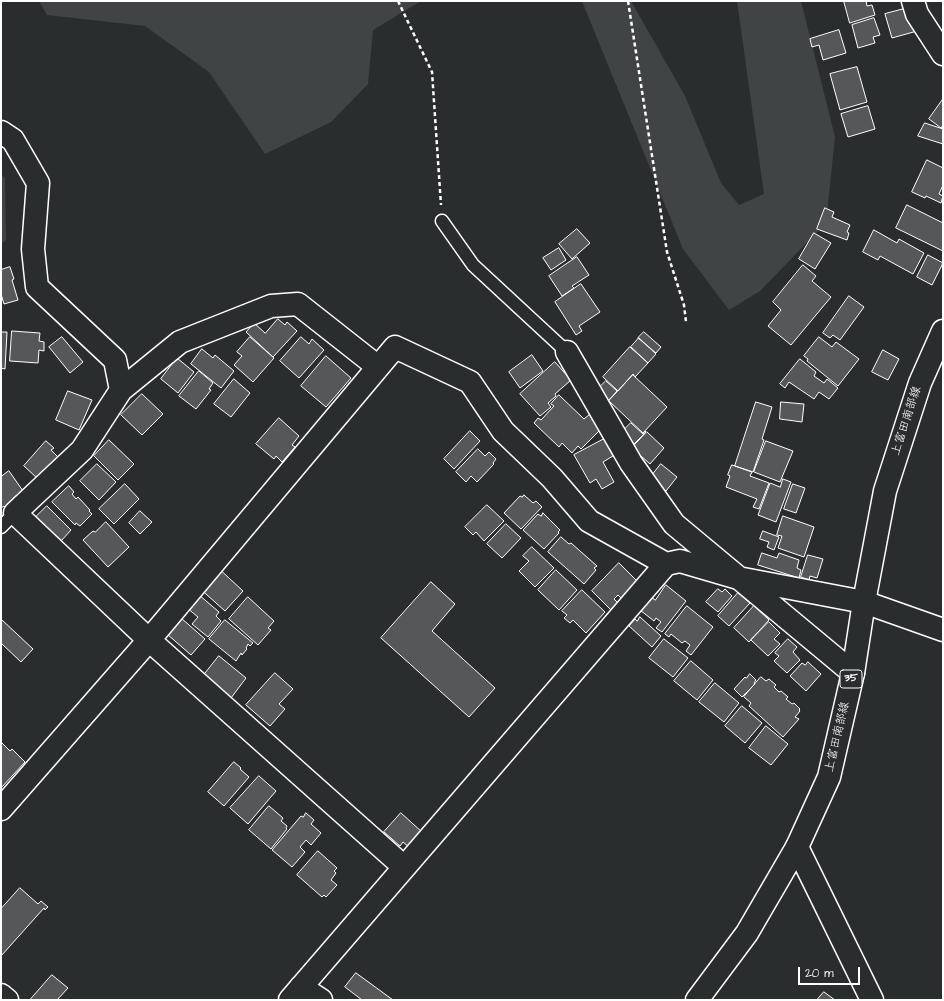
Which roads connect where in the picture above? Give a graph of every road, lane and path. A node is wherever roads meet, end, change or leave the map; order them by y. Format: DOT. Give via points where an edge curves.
graph roads {
  1 [pos="398,1"];
  2 [pos="628,1"];
  3 [pos="913,1"];
  4 [pos="943,54"];
  5 [pos="1,132"];
  6 [pos="442,221"];
  7 [pos="686,322"];
  8 [pos="943,331"];
  9 [pos="567,352"];
  10 [pos="378,367"];
  11 [pos="121,390"];
  12 [pos="8,520"];
  13 [pos="666,564"];
  14 [pos="738,578"];
  15 [pos="864,602"];
  16 [pos="943,630"];
  17 [pos="149,640"];
  18 [pos="853,673"];
  19 [pos="1,809"];
  20 [pos="797,847"];
  21 [pos="404,867"];
  22 [pos="295,993"];
  23 [pos="1,995"];
  24 [pos="7,1000"];
  25 [pos="321,1000"];
  26 [pos="697,1000"];
  27 [pos="872,1000"];
  1 -- 6 [label="path" via="432,72"];
  2 -- 7 [label="path" via="667,252 684,305"];
  3 -- 4 [label="street" via="917,14"];
  5 -- 11 [label="street" via="13,140 38,184 33,249 37,287 115,360"];
  6 -- 9 [label="lane" via="473,265"];
  8 -- 15 [label="street, 上富田南部線 / 35" via="920,383 885,491"];
  9 -- 14 [label="street" via="631,463 674,524"];
  10 -- 11 [label="street" via="298,304 271,306 180,342"];
  10 -- 13 [label="street" via="396,347 470,382 503,431 552,478 589,521"];
  10 -- 17 [label="street"];
  11 -- 12 [label="street" via="82,450"];
  12 -- 17 [label="street"];
  13 -- 14 [label="street" via="680,561"];
  13 -- 21 [label="street"];
  14 -- 15 [label="street"];
  14 -- 18 [label="street"];
  15 -- 16 [label="street"];
  15 -- 18 [label="street, 上富田南部線 / 35"];
  17 -- 19 [label="street"];
  17 -- 21 [label="street"];
  18 -- 20 [label="street, 上富田南部線 / 35" via="829,778"];
  20 -- 26 [label="street, 上富田南部線 / 35" via="747,933"];
  20 -- 27 [label="street"];
  21 -- 22 [label="street"];
  22 -- 25 [label="street"];
  23 -- 24 [label="street"];
}
